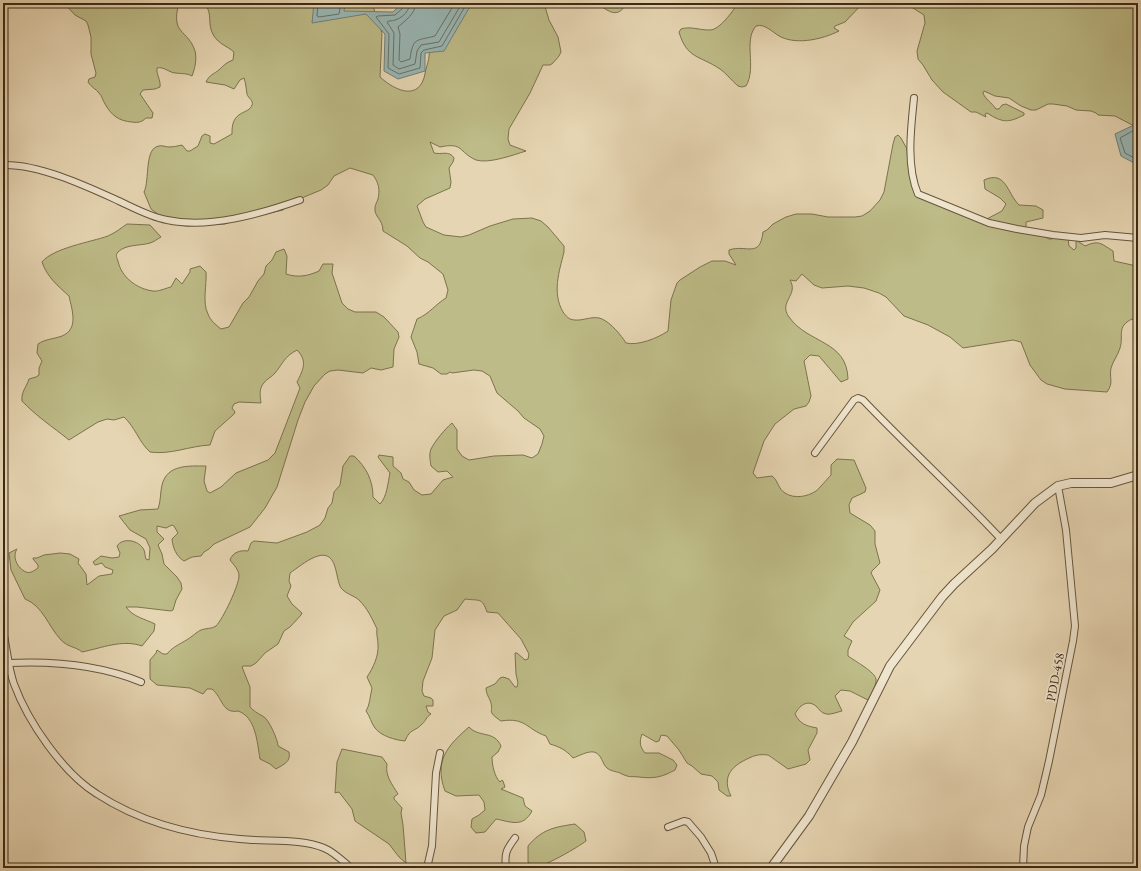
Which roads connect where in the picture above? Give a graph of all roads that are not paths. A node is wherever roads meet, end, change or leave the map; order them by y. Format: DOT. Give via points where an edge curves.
graph roads {
  1 [pos="914,98"];
  2 [pos="3,165"];
  3 [pos="300,200"];
  4 [pos="1138,238"];
  5 [pos="815,453"];
  6 [pos="1138,475"];
  7 [pos="1058,486"];
  8 [pos="1001,539"];
  9 [pos="3,631"];
  10 [pos="9,662"];
  11 [pos="141,682"];
  12 [pos="440,753"];
  13 [pos="668,827"];
  14 [pos="515,838"];
  15 [pos="351,868"];
  16 [pos="426,868"];
  17 [pos="506,868"];
  18 [pos="716,868"];
  19 [pos="771,868"];
  20 [pos="1023,868"];
  1 -- 4 [label="street" via="911,165 918,194 989,223 1017,229 1074,237 1105,235"];
  2 -- 3 [label="street" via="24,166 54,175 167,220 200,223 238,219"];
  5 -- 8 [label="street" via="854,400 863,400"];
  6 -- 7 [label="street" via="1111,483 1071,483"];
  7 -- 8 [label="street" via="1035,503"];
  7 -- 20 [label="street, PDD-458 / PDD-458" via="1066,530 1075,626 1050,761 1041,795 1028,826"];
  8 -- 19 [label="street" via="942,597 890,666 852,742 813,809"];
  9 -- 10 [label="street"];
  10 -- 11 [label="street" via="60,663 104,670"];
  10 -- 15 [label="street" via="14,684 39,735 80,782 96,794 120,808 185,831 240,839 308,843 324,848"];
  12 -- 16 [label="street" via="436,773 432,846"];
  13 -- 18 [label="street" via="688,822 711,853"];
  14 -- 17 [label="street" via="506,851"];
}
